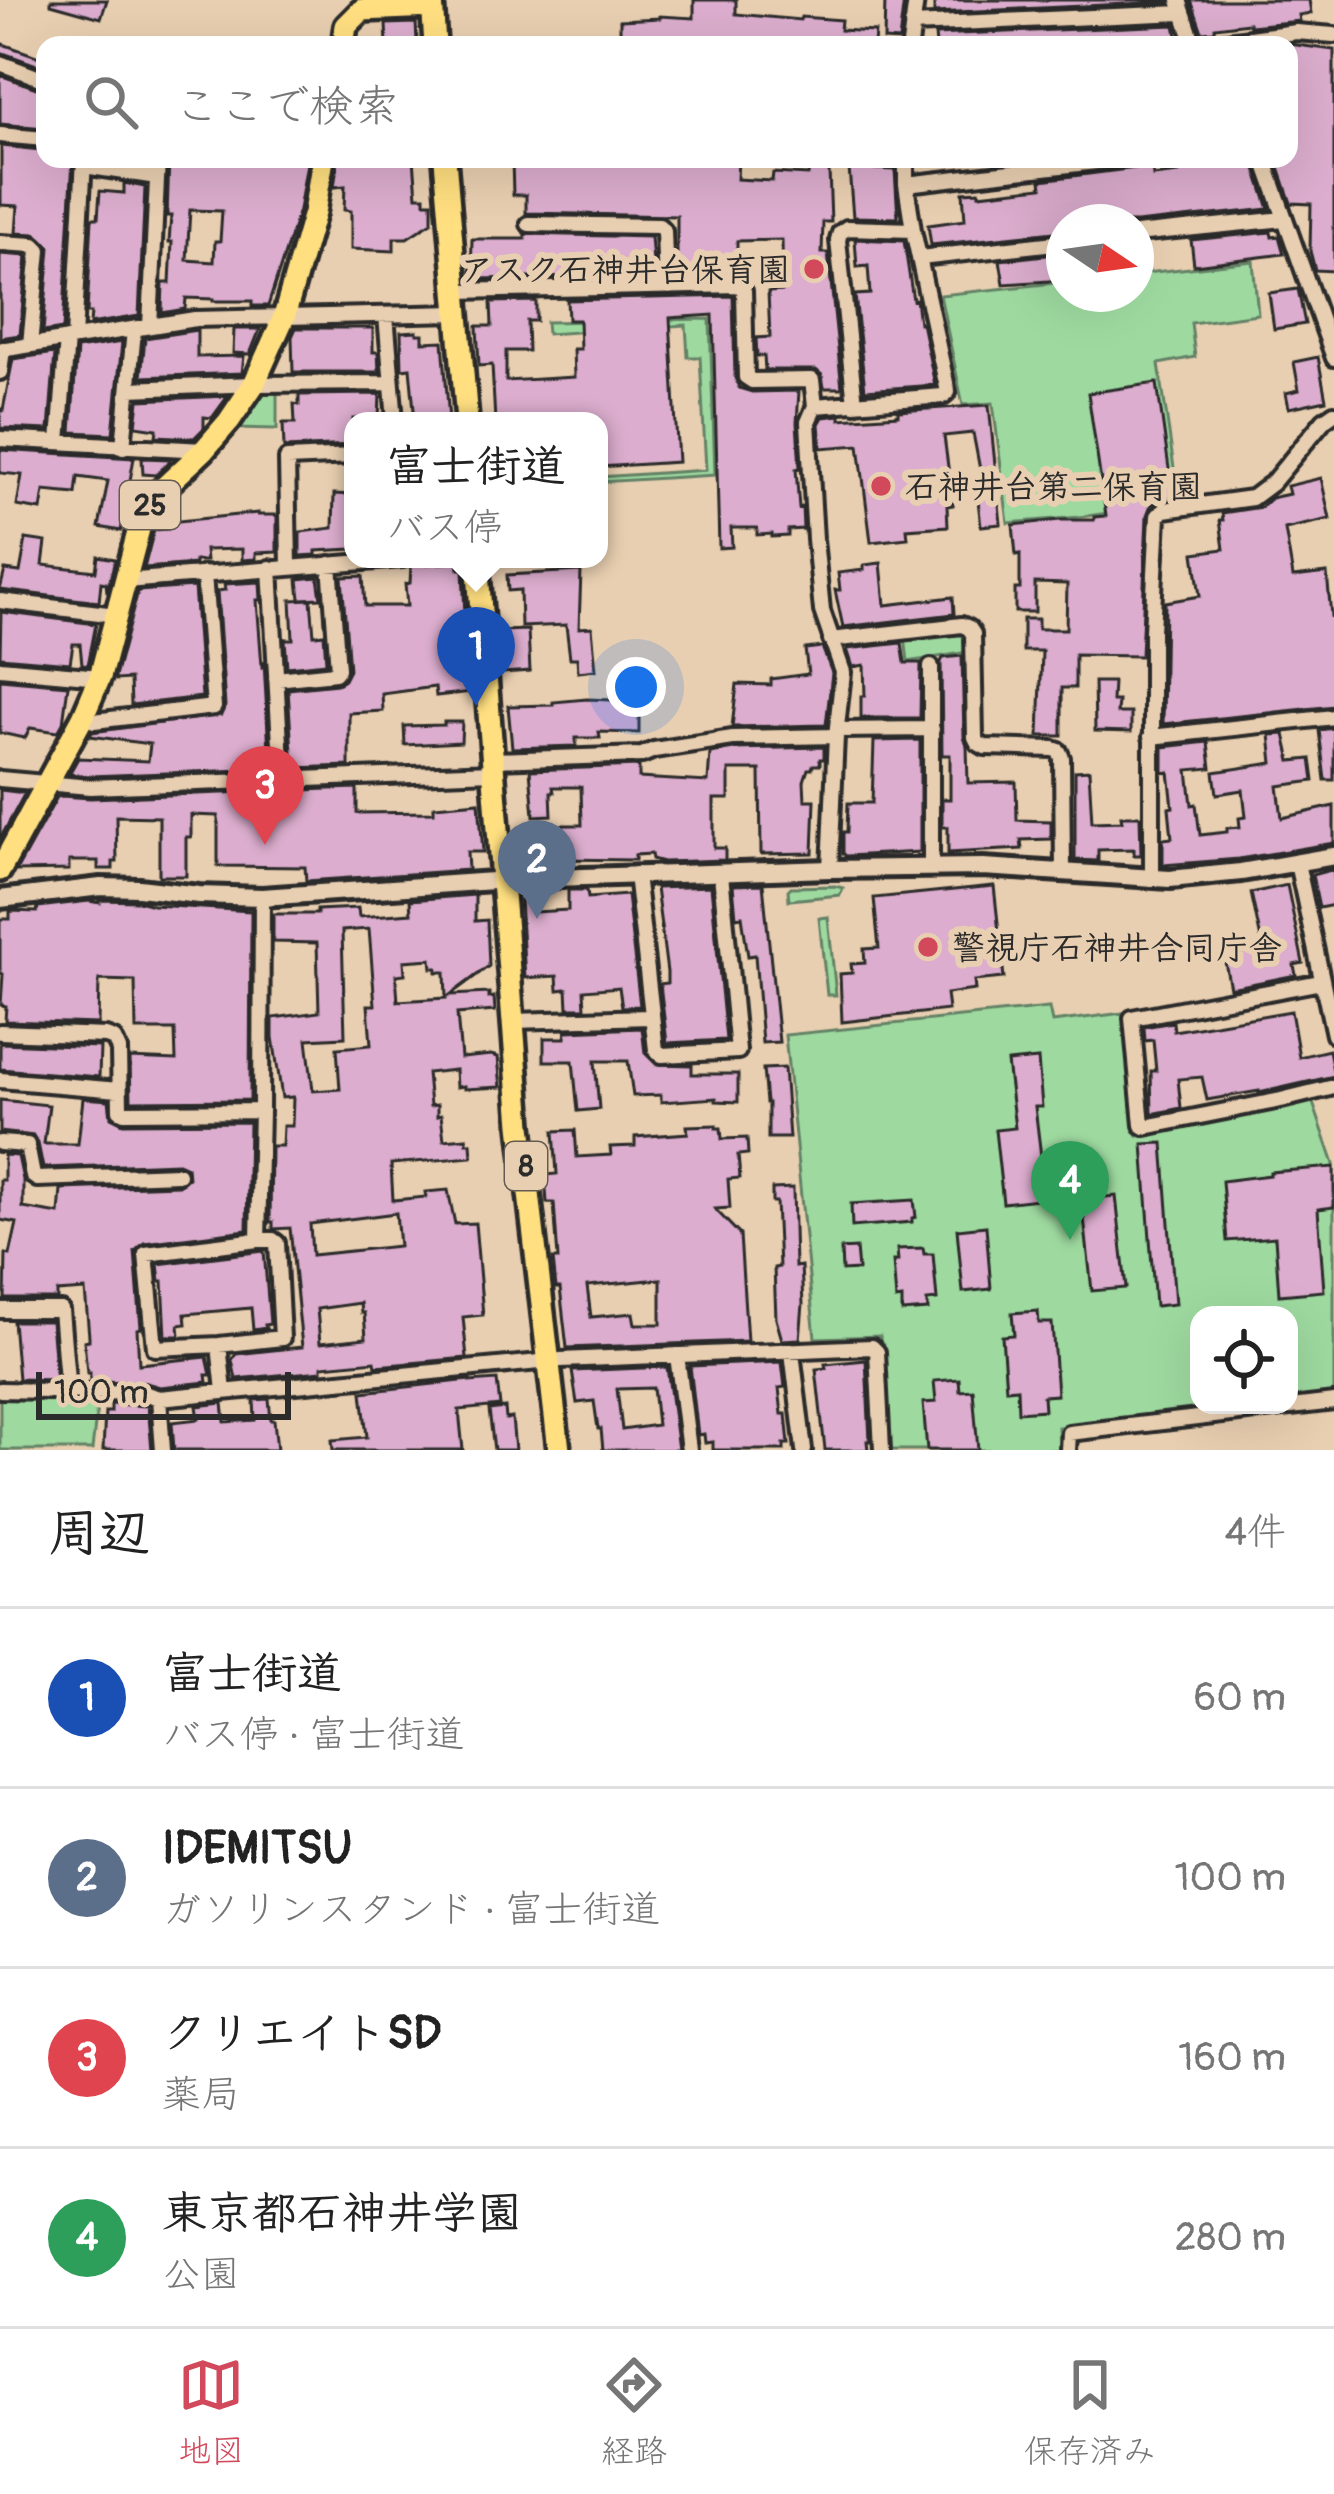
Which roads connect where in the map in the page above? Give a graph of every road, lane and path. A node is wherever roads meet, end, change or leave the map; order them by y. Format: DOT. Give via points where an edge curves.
graph roads {
  1 [pos="916,0"];
  2 [pos="432,3"];
  3 [pos="1180,7"];
  4 [pos="911,25"];
  5 [pos="1334,35"];
  6 [pos="344,36"];
  7 [pos="434,36"];
  8 [pos="910,36"];
  9 [pos="1191,36"];
  10 [pos="1265,36"];
  11 [pos="0,63"];
  12 [pos="36,77"];
  13 [pos="0,135"];
  14 [pos="36,138"];
  15 [pos="84,168"];
  16 [pos="113,168"];
  17 [pos="158,168"];
  18 [pos="322,168"];
  19 [pos="446,168"];
  20 [pos="906,168"];
  21 [pos="1044,168"];
  22 [pos="1267,168"];
  23 [pos="157,177"];
  24 [pos="906,184"];
  25 [pos="1284,219"];
  26 [pos="529,224"];
  27 [pos="913,230"];
  28 [pos="1154,232"];
  29 [pos="0,243"];
  30 [pos="1046,244"];
  31 [pos="920,258"];
  32 [pos="666,286"];
  33 [pos="459,302"];
  34 [pos="386,315"];
  35 [pos="284,317"];
  36 [pos="150,326"];
  37 [pos="134,330"];
  38 [pos="70,338"];
  39 [pos="30,345"];
  40 [pos="1,349"];
  41 [pos="1334,358"];
  42 [pos="0,372"];
  43 [pos="254,383"];
  44 [pos="392,383"];
  45 [pos="129,389"];
  46 [pos="855,404"];
  47 [pos="815,406"];
  48 [pos="394,412"];
  49 [pos="466,412"];
  50 [pos="1334,413"];
  51 [pos="0,439"];
  52 [pos="59,442"];
  53 [pos="123,447"];
  54 [pos="204,450"];
  55 [pos="344,456"];
  56 [pos="344,563"];
  57 [pos="331,564"];
  58 [pos="289,566"];
  59 [pos="270,568"];
  60 [pos="478,568"];
  61 [pos="204,574"];
  62 [pos="125,581"];
  63 [pos="0,601"];
  64 [pos="116,615"];
  65 [pos="831,640"];
  66 [pos="931,667"];
  67 [pos="0,668"];
  68 [pos="100,677"];
  69 [pos="276,679"];
  70 [pos="1334,716"];
  71 [pos="82,717"];
  72 [pos="932,729"];
  73 [pos="836,733"];
  74 [pos="1151,737"];
  75 [pos="493,766"];
  76 [pos="0,779"];
  77 [pos="281,779"];
  78 [pos="47,785"];
  79 [pos="1334,856"];
  80 [pos="1297,863"];
  81 [pos="932,868"];
  82 [pos="830,869"];
  83 [pos="0,870"];
  84 [pos="1063,872"];
  85 [pos="636,874"];
  86 [pos="721,874"];
  87 [pos="1152,879"];
  88 [pos="502,881"];
  89 [pos="262,897"];
  90 [pos="0,899"];
  91 [pos="1321,982"];
  92 [pos="650,1017"];
  93 [pos="513,1021"];
  94 [pos="0,1032"];
  95 [pos="1334,1035"];
  96 [pos="0,1080"];
  97 [pos="1334,1087"];
  98 [pos="119,1090"];
  99 [pos="261,1111"];
  100 [pos="0,1143"];
  101 [pos="178,1174"];
  102 [pos="258,1240"];
  103 [pos="0,1310"];
  104 [pos="219,1345"];
  105 [pos="792,1352"];
  106 [pos="677,1355"];
  107 [pos="548,1361"];
  108 [pos="0,1390"];
  109 [pos="224,1391"];
  110 [pos="68,1392"];
  111 [pos="159,1398"];
  112 [pos="1334,1402"];
  113 [pos="163,1450"];
  114 [pos="559,1450"];
  115 [pos="688,1450"];
  116 [pos="804,1450"];
  117 [pos="882,1450"];
  118 [pos="1068,1450"];
  1 -- 4 [label="street"];
  2 -- 6 [label="main road" via="362,10"];
  2 -- 7 [label="main road"];
  3 -- 4 [label="street"];
  3 -- 9 [label="street"];
  4 -- 8 [label="street"];
  5 -- 10 [label="street"];
  11 -- 12 [label="street"];
  13 -- 14 [label="street"];
  15 -- 38 [label="street"];
  16 -- 23 [label="street"];
  17 -- 23 [label="street"];
  18 -- 35 [label="main road, 25"];
  19 -- 33 [label="main road"];
  20 -- 24 [label="street"];
  21 -- 24 [label="street"];
  22 -- 25 [label="street"];
  23 -- 36 [label="street"];
  24 -- 27 [label="street"];
  25 -- 28 [label="street"];
  25 -- 41 [label="street"];
  26 -- 32 [label="street" via="658,226"];
  27 -- 31 [label="street"];
  27 -- 46 [label="street" via="840,233"];
  29 -- 39 [label="street" via="39,250"];
  30 -- 31 [label="street"];
  31 -- 46 [label="street" via="948,392"];
  32 -- 33 [label="street"];
  32 -- 47 [label="street" via="744,286 746,377 812,380"];
  33 -- 34 [label="street"];
  33 -- 49 [label="main road"];
  34 -- 35 [label="street"];
  34 -- 44 [label="street"];
  35 -- 36 [label="street"];
  35 -- 43 [label="main road, 25"];
  36 -- 37 [label="street"];
  37 -- 38 [label="street"];
  37 -- 45 [label="street"];
  38 -- 39 [label="street"];
  38 -- 52 [label="street"];
  39 -- 40 [label="street"];
  40 -- 42 [label="street"];
  43 -- 44 [label="street"];
  43 -- 45 [label="street"];
  43 -- 54 [label="main road, 25"];
  44 -- 48 [label="street"];
  45 -- 53 [label="street"];
  46 -- 47 [label="street"];
  47 -- 65 [label="street" via="808,422 815,539"];
  50 -- 74 [label="street" via="1252,498 1158,516"];
  51 -- 52 [label="street"];
  52 -- 53 [label="street"];
  53 -- 54 [label="street"];
  54 -- 62 [label="main road, 25" via="154,496"];
  55 -- 58 [label="street" via="287,459"];
  56 -- 57 [label="street"];
  57 -- 58 [label="street"];
  57 -- 69 [label="street" via="337,671"];
  58 -- 59 [label="street"];
  59 -- 61 [label="street"];
  59 -- 69 [label="street"];
  60 -- 75 [label="main road, 8"];
  61 -- 62 [label="street"];
  61 -- 71 [label="street" via="214,707"];
  62 -- 64 [label="main road, 25"];
  63 -- 64 [label="street"];
  64 -- 68 [label="main road, 25"];
  65 -- 73 [label="street" via="843,672"];
  65 -- 84 [label="street" via="969,628 978,743 1053,749 1062,758"];
  66 -- 72 [label="street"];
  67 -- 68 [label="street"];
  68 -- 71 [label="main road, 25"];
  69 -- 77 [label="street"];
  70 -- 74 [label="street"];
  71 -- 78 [label="main road, 25"];
  72 -- 73 [label="street"];
  72 -- 81 [label="street"];
  73 -- 75 [label="street"];
  73 -- 82 [label="street"];
  74 -- 87 [label="street"];
  75 -- 77 [label="street"];
  75 -- 88 [label="main road, 8"];
  76 -- 78 [label="street"];
  77 -- 78 [label="street"];
  78 -- 83 [label="main road, 25"];
  79 -- 80 [label="street"];
  80 -- 87 [label="street"];
  80 -- 91 [label="street"];
  81 -- 82 [label="street"];
  81 -- 84 [label="street"];
  82 -- 86 [label="street"];
  84 -- 87 [label="street"];
  85 -- 86 [label="street"];
  85 -- 88 [label="street"];
  85 -- 92 [label="street"];
  86 -- 92 [label="street" via="738,1051 658,1054"];
  88 -- 89 [label="street"];
  88 -- 93 [label="main road, 8"];
  89 -- 90 [label="street" via="100,887"];
  89 -- 99 [label="street"];
  91 -- 95 [label="street"];
  91 -- 97 [label="street" via="1132,1018 1142,1125"];
  92 -- 93 [label="street"];
  93 -- 107 [label="main road, 8"];
  94 -- 98 [label="street" via="114,1039"];
  96 -- 98 [label="street"];
  98 -- 99 [label="street" via="124,1112"];
  99 -- 102 [label="street"];
  100 -- 101 [label="street" via="26,1145 34,1178"];
  102 -- 104 [label="street" via="277,1243 284,1335"];
  102 -- 104 [label="street" via="146,1254 155,1348"];
  103 -- 110 [label="street" via="61,1310"];
  104 -- 109 [label="street"];
  105 -- 106 [label="street"];
  105 -- 116 [label="street"];
  105 -- 117 [label="street" via="875,1348"];
  106 -- 107 [label="street"];
  106 -- 115 [label="street"];
  107 -- 109 [label="street"];
  107 -- 114 [label="main road, 8"];
  108 -- 110 [label="street"];
  109 -- 111 [label="street"];
  110 -- 111 [label="street"];
  111 -- 113 [label="street"];
  112 -- 118 [label="street" via="1069,1433"];
}
